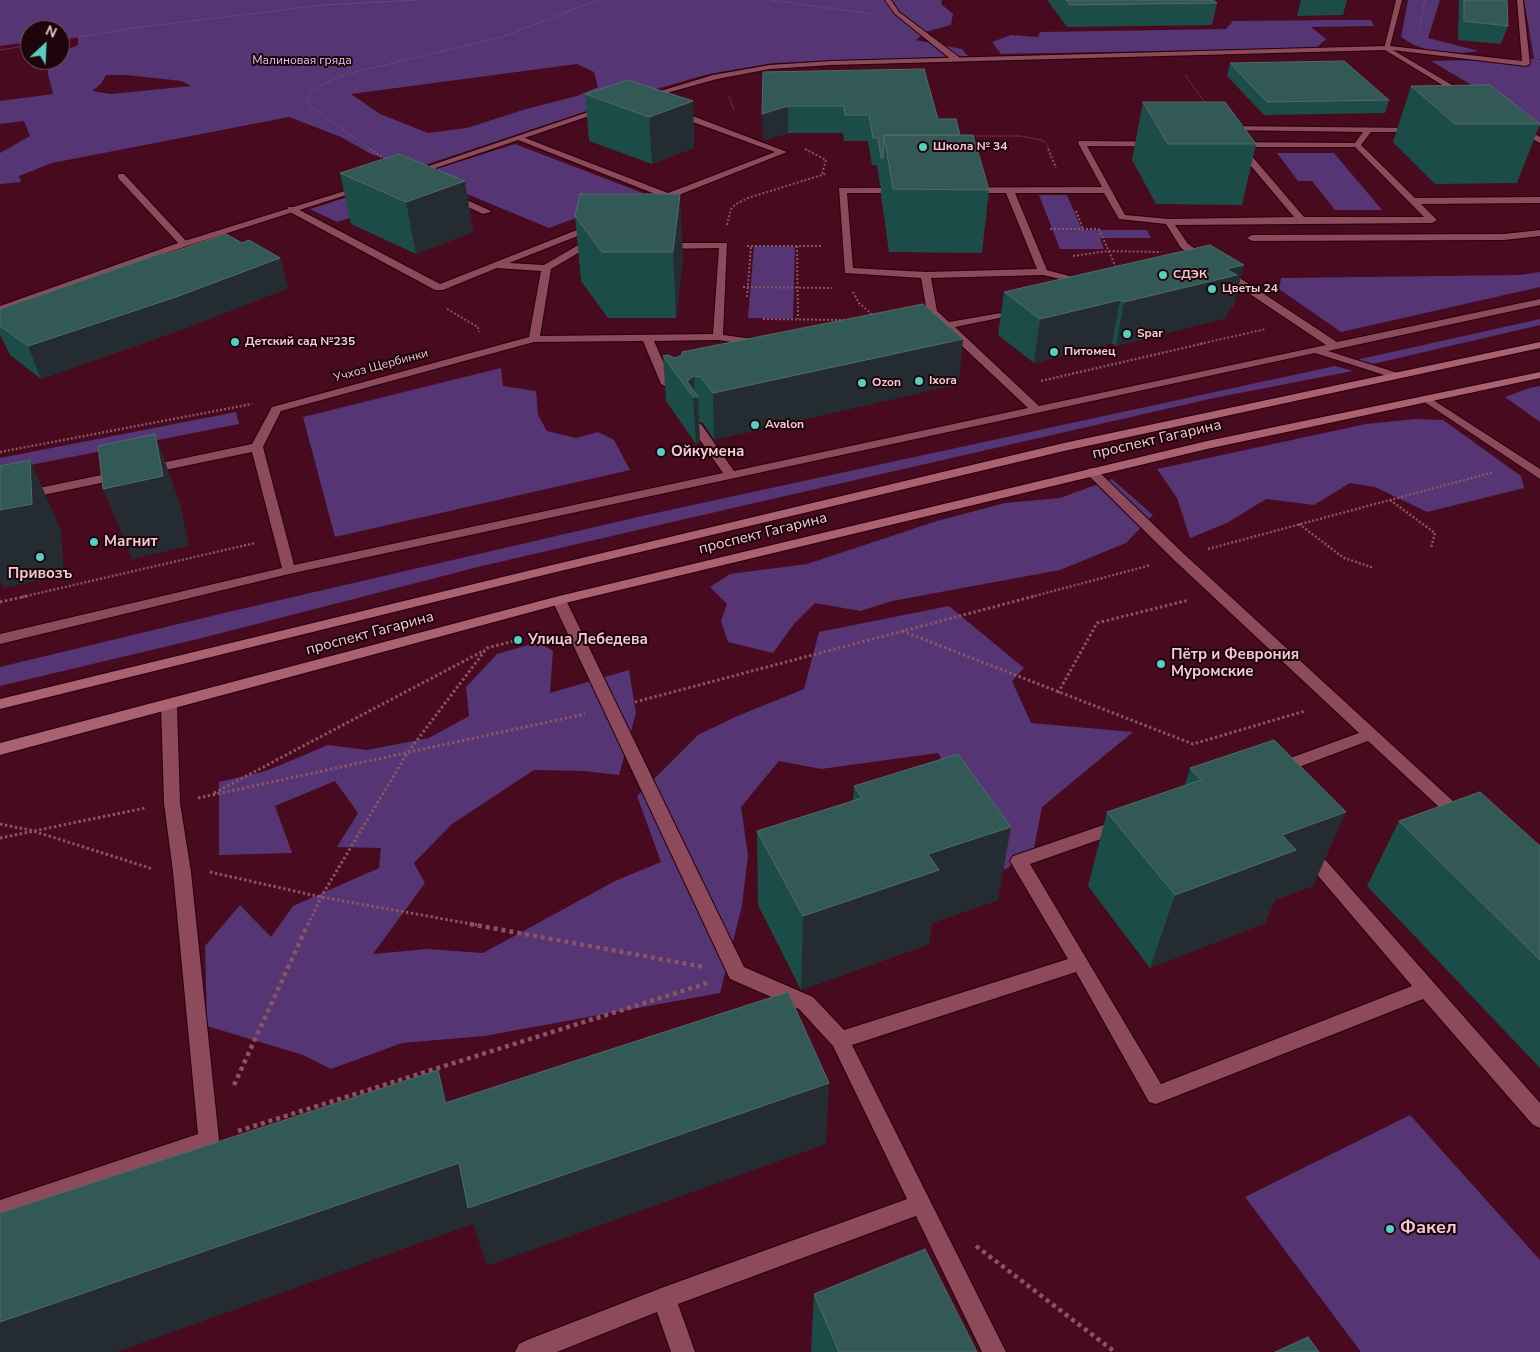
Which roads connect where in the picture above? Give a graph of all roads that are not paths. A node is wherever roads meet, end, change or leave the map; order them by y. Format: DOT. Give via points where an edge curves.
graph roads {
  1 [pos="888,0"];
  2 [pos="1399,0"];
  3 [pos="1520,0"];
  4 [pos="1386,48"];
  5 [pos="956,59"];
  6 [pos="1475,101"];
  7 [pos="619,105"];
  8 [pos="1507,121"];
  9 [pos="1223,128"];
  10 [pos="1369,130"];
  11 [pos="1427,130"];
  12 [pos="1514,131"];
  13 [pos="1523,131"];
  14 [pos="518,138"];
  15 [pos="1540,141"];
  16 [pos="1237,145"];
  17 [pos="1357,145"];
  18 [pos="120,176"];
  19 [pos="424,183"];
  20 [pos="372,185"];
  21 [pos="1009,190"];
  22 [pos="1106,190"];
  23 [pos="441,191"];
  24 [pos="668,196"];
  25 [pos="1540,200"];
  26 [pos="1415,201"];
  27 [pos="650,204"];
  28 [pos="291,209"];
  29 [pos="486,212"];
  30 [pos="1301,220"];
  31 [pos="604,222"];
  32 [pos="1169,222"];
  33 [pos="1540,233"];
  34 [pos="1252,238"];
  35 [pos="184,244"];
  36 [pos="611,246"];
  37 [pos="648,246"];
  38 [pos="496,265"];
  39 [pos="546,268"];
  40 [pos="1042,272"];
  41 [pos="926,275"];
  42 [pos="1097,288"];
  43 [pos="1540,302"];
  44 [pos="1030,308"];
  45 [pos="0,309"];
  46 [pos="947,326"];
  47 [pos="919,332"];
  48 [pos="718,337"];
  49 [pos="647,338"];
  50 [pos="534,339"];
  51 [pos="776,345"];
  52 [pos="1334,345"];
  53 [pos="1540,345"];
  54 [pos="1314,350"];
  55 [pos="1540,375"];
  56 [pos="1397,376"];
  57 [pos="672,386"];
  58 [pos="1427,399"];
  59 [pos="1037,410"];
  60 [pos="697,427"];
  61 [pos="257,447"];
  62 [pos="1092,472"];
  63 [pos="1540,475"];
  64 [pos="731,476"];
  65 [pos="0,500"];
  66 [pos="289,570"];
  67 [pos="559,600"];
  68 [pos="0,639"];
  69 [pos="0,704"];
  70 [pos="169,705"];
  71 [pos="1371,734"];
  72 [pos="0,749"];
  73 [pos="1264,774"];
  74 [pos="1137,819"];
  75 [pos="1469,825"];
  76 [pos="1297,840"];
  77 [pos="1080,963"];
  78 [pos="1426,989"];
  79 [pos="840,1040"];
  80 [pos="1540,1118"];
  81 [pos="921,1204"];
  82 [pos="0,1211"];
  83 [pos="664,1298"];
  84 [pos="527,1352"];
  85 [pos="683,1352"];
  86 [pos="994,1352"];
  1 -- 5 [label="street" via="897,13"];
  2 -- 4 [label="street"];
  3 -- 4 [label="street" via="1526,64"];
  4 -- 5 [label="street"];
  4 -- 6 [label="street"];
  5 -- 24 [label="street" via="770,66 637,99 782,152"];
  7 -- 14 [label="street"];
  8 -- 13 [label="street"];
  9 -- 10 [label="street"];
  10 -- 11 [label="street"];
  10 -- 17 [label="street"];
  12 -- 13 [label="street"];
  13 -- 15 [label="street"];
  14 -- 19 [label="street" via="408,175"];
  14 -- 24 [label="street"];
  16 -- 17 [label="street"];
  16 -- 22 [label="street" via="1082,143"];
  16 -- 30 [label="street"];
  17 -- 26 [label="street"];
  18 -- 35 [label="street"];
  20 -- 28 [label="street"];
  21 -- 22 [label="street"];
  21 -- 40 [label="street"];
  21 -- 41 [label="street" via="842,190 848,271"];
  22 -- 32 [label="street" via="1122,217"];
  23 -- 29 [label="street"];
  24 -- 27 [label="street"];
  25 -- 26 [label="street"];
  26 -- 30 [label="street" via="1432,220"];
  28 -- 35 [label="street"];
  28 -- 38 [label="street" via="439,288"];
  30 -- 32 [label="street"];
  31 -- 38 [label="street"];
  32 -- 52 [label="street" via="1184,246"];
  33 -- 34 [label="street" via="1504,237"];
  35 -- 45 [label="street"];
  36 -- 39 [label="street" via="583,246"];
  37 -- 48 [label="street" via="724,246"];
  38 -- 39 [label="street"];
  39 -- 50 [label="street"];
  40 -- 41 [label="street"];
  40 -- 42 [label="street"];
  41 -- 46 [label="street" via="932,312"];
  43 -- 52 [label="street"];
  44 -- 46 [label="street"];
  46 -- 47 [label="street"];
  46 -- 59 [label="street"];
  48 -- 49 [label="street, Учхоз Щербинки"];
  48 -- 51 [label="street, Учхоз Щербинки"];
  49 -- 50 [label="street, Учхоз Щербинки"];
  49 -- 57 [label="street"];
  50 -- 61 [label="street, Учхоз Щербинки" via="276,408"];
  52 -- 54 [label="street"];
  53 -- 56 [label="main road, проспект Гагарина"];
  54 -- 56 [label="street"];
  54 -- 59 [label="street"];
  55 -- 58 [label="main road, проспект Гагарина"];
  56 -- 69 [label="main road, проспект Гагарина" via="1054,449"];
  58 -- 62 [label="main road, проспект Гагарина"];
  58 -- 63 [label="street"];
  59 -- 64 [label="street"];
  60 -- 64 [label="street"];
  61 -- 65 [label="street"];
  61 -- 66 [label="street"];
  62 -- 67 [label="main road, проспект Гагарина"];
  62 -- 71 [label="street"];
  64 -- 66 [label="street"];
  66 -- 68 [label="street"];
  67 -- 70 [label="main road, проспект Гагарина"];
  67 -- 79 [label="street" via="737,974 806,1003"];
  70 -- 72 [label="main road, проспект Гагарина"];
  70 -- 82 [label="street" via="172,803 182,872 208,1140"];
  71 -- 73 [label="street"];
  71 -- 75 [label="street"];
  74 -- 77 [label="street" via="1019,861"];
  76 -- 78 [label="street"];
  77 -- 78 [label="street" via="1156,1095"];
  77 -- 79 [label="street"];
  78 -- 80 [label="street"];
  79 -- 81 [label="street"];
  81 -- 83 [label="street"];
  81 -- 86 [label="street"];
  83 -- 84 [label="street"];
  83 -- 85 [label="street"];
}
